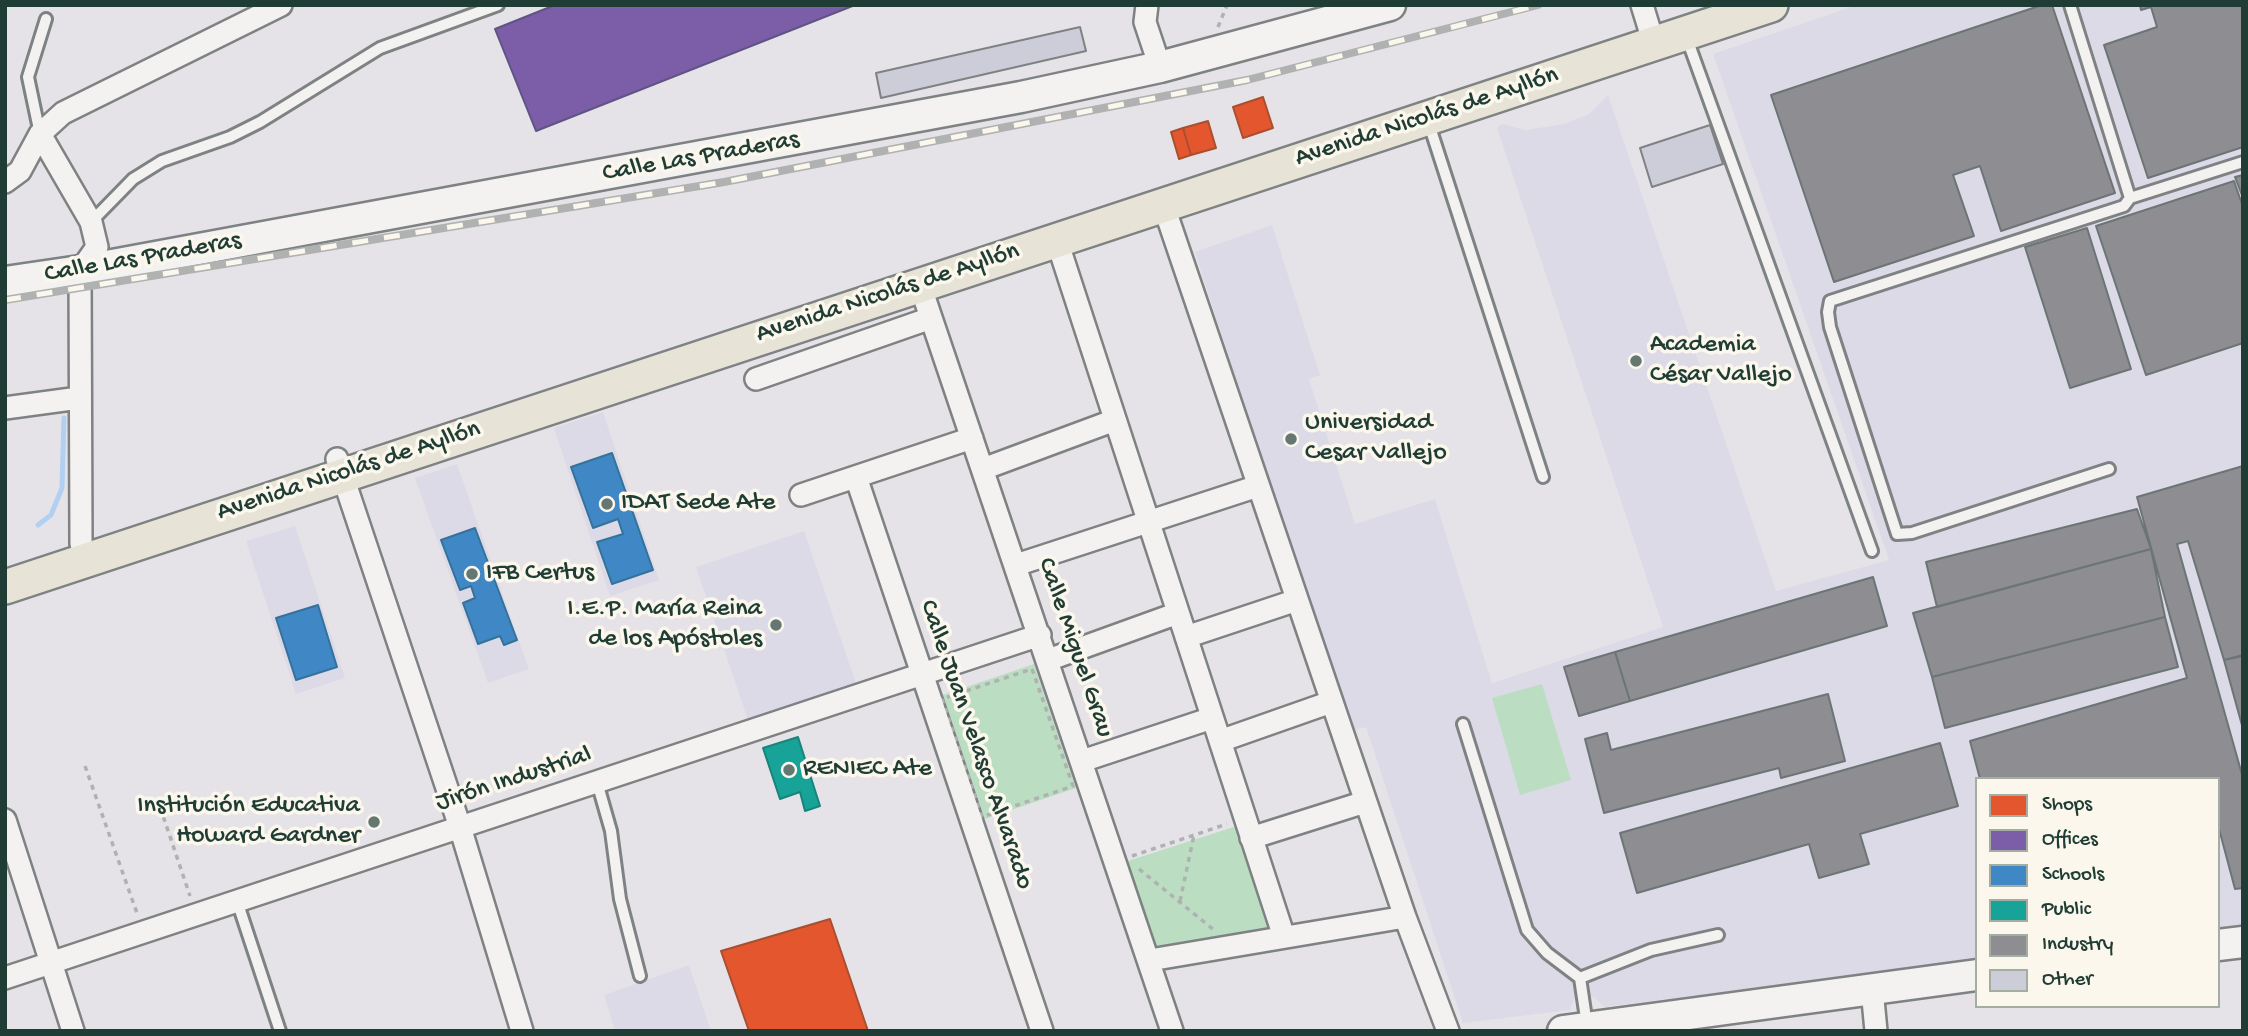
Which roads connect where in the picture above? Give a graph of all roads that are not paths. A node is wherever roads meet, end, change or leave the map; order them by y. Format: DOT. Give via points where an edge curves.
graph roads {
  1 [pos="498,5"];
  2 [pos="1147,5"];
  3 [pos="1390,5"];
  4 [pos="1704,5"];
  5 [pos="1771,5"];
  6 [pos="2070,5"];
  7 [pos="279,6"];
  8 [pos="46,19"];
  9 [pos="1657,27"];
  10 [pos="1160,67"];
  11 [pos="1427,118"];
  12 [pos="40,134"];
  13 [pos="2243,162"];
  14 [pos="5,182"];
  15 [pos="2130,198"];
  16 [pos="1163,204"];
  17 [pos="91,222"];
  18 [pos="1056,238"];
  19 [pos="79,271"];
  20 [pos="5,282"];
  21 [pos="920,285"];
  22 [pos="932,318"];
  23 [pos="756,379"];
  24 [pos="79,398"];
  25 [pos="5,408"];
  26 [pos="1115,420"];
  27 [pos="972,438"];
  28 [pos="340,467"];
  29 [pos="983,469"];
  30 [pos="2109,469"];
  31 [pos="856,477"];
  32 [pos="1542,477"];
  33 [pos="1258,486"];
  34 [pos="801,495"];
  35 [pos="1148,522"];
  36 [pos="81,544"];
  37 [pos="1872,551"];
  38 [pos="1016,565"];
  39 [pos="5,568"];
  40 [pos="5,587"];
  41 [pos="1297,600"];
  42 [pos="1178,613"];
  43 [pos="1040,635"];
  44 [pos="1186,637"];
  45 [pos="1048,660"];
  46 [pos="922,674"];
  47 [pos="1331,702"];
  48 [pos="1212,718"];
  49 [pos="1462,724"];
  50 [pos="1220,741"];
  51 [pos="1082,761"];
  52 [pos="597,782"];
  53 [pos="1366,802"];
  54 [pos="5,820"];
  55 [pos="460,827"];
  56 [pos="1248,828"];
  57 [pos="237,901"];
  58 [pos="1405,918"];
  59 [pos="1718,935"];
  60 [pos="1284,937"];
  61 [pos="2243,942"];
  62 [pos="2220,945"];
  63 [pos="1150,960"];
  64 [pos="51,963"];
  65 [pos="1975,975"];
  66 [pos="640,976"];
  67 [pos="5,978"];
  68 [pos="1580,978"];
  69 [pos="1872,989"];
  70 [pos="1703,1021"];
  71 [pos="1575,1029"];
  72 [pos="73,1031"];
  73 [pos="280,1031"];
  74 [pos="522,1031"];
  75 [pos="1042,1031"];
  76 [pos="1172,1031"];
  77 [pos="1448,1031"];
  78 [pos="1877,1031"];
  1 -- 17 [label="lane" via="380,48 260,122 162,161 133,179"];
  2 -- 10 [label="street" via="1146,22"];
  3 -- 10 [label="street, Calle Las Praderas"];
  4 -- 9 [label="main road, Avenida Nicolás de Ayllón"];
  5 -- 9 [label="main road, Avenida Nicolás de Ayllón"];
  6 -- 15 [label="lane"];
  7 -- 12 [label="street" via="62,113"];
  8 -- 12 [label="lane" via="28,77"];
  9 -- 11 [label="main road, Avenida Nicolás de Ayllón"];
  9 -- 28 [label="main road, Avenida Nicolás de Ayllón"];
  9 -- 37 [label="lane"];
  10 -- 19 [label="street, Calle Las Praderas" via="835,133"];
  11 -- 16 [label="main road, Avenida Nicolás de Ayllón"];
  11 -- 32 [label="lane"];
  12 -- 14 [label="street" via="20,171"];
  12 -- 17 [label="street"];
  13 -- 15 [label="lane"];
  15 -- 30 [label="lane" via="2124,206 1830,301 1828,312 1897,534"];
  16 -- 18 [label="main road, Avenida Nicolás de Ayllón"];
  16 -- 33 [label="street"];
  17 -- 19 [label="street" via="97,247"];
  18 -- 21 [label="main road, Avenida Nicolás de Ayllón"];
  18 -- 26 [label="street"];
  19 -- 20 [label="street, Calle Las Praderas"];
  19 -- 24 [label="street"];
  21 -- 22 [label="street, Calle Miguel Grau"];
  21 -- 28 [label="main road, Avenida Nicolás de Ayllón"];
  22 -- 23 [label="street"];
  22 -- 27 [label="street, Calle Miguel Grau"];
  24 -- 25 [label="street"];
  24 -- 36 [label="street"];
  26 -- 29 [label="street"];
  26 -- 35 [label="street"];
  27 -- 29 [label="street, Calle Miguel Grau"];
  27 -- 31 [label="street"];
  28 -- 36 [label="main road, Avenida Nicolás de Ayllón"];
  28 -- 40 [label="main road, Avenida Nicolás de Ayllón"];
  28 -- 55 [label="street"];
  29 -- 38 [label="street, Calle Miguel Grau"];
  31 -- 34 [label="street"];
  31 -- 46 [label="street, Calle Juan Velasco Alvarado"];
  33 -- 35 [label="street"];
  33 -- 41 [label="street"];
  35 -- 38 [label="street"];
  35 -- 42 [label="street"];
  36 -- 39 [label="main road, Avenida Nicolás de Ayllón"];
  38 -- 43 [label="street, Calle Miguel Grau"];
  41 -- 44 [label="street"];
  41 -- 47 [label="street"];
  42 -- 44 [label="street"];
  42 -- 45 [label="street"];
  43 -- 45 [label="street, Calle Miguel Grau"];
  43 -- 46 [label="street, Jirón Industrial"];
  44 -- 48 [label="street"];
  45 -- 51 [label="street, Calle Miguel Grau"];
  46 -- 52 [label="street, Jirón Industrial"];
  46 -- 75 [label="street, Calle Juan Velasco Alvarado"];
  47 -- 50 [label="street"];
  47 -- 53 [label="street"];
  48 -- 50 [label="street"];
  48 -- 51 [label="street"];
  49 -- 68 [label="lane" via="1527,930 1547,953"];
  50 -- 56 [label="street"];
  51 -- 63 [label="street, Calle Miguel Grau"];
  52 -- 55 [label="street, Jirón Industrial"];
  52 -- 66 [label="lane"];
  53 -- 56 [label="street"];
  53 -- 58 [label="street"];
  54 -- 64 [label="street"];
  55 -- 57 [label="street, Jirón Industrial"];
  55 -- 74 [label="street"];
  56 -- 60 [label="street"];
  57 -- 64 [label="street, Jirón Industrial"];
  57 -- 73 [label="lane"];
  58 -- 60 [label="street"];
  58 -- 77 [label="street"];
  59 -- 68 [label="lane" via="1651,950"];
  60 -- 63 [label="street"];
  61 -- 62 [label="street"];
  63 -- 76 [label="street, Calle Miguel Grau"];
  64 -- 67 [label="street, Jirón Industrial"];
  64 -- 72 [label="street"];
  65 -- 69 [label="street"];
  68 -- 71 [label="lane"];
  69 -- 70 [label="street"];
  69 -- 78 [label="street"];
  70 -- 71 [label="street"];
}
